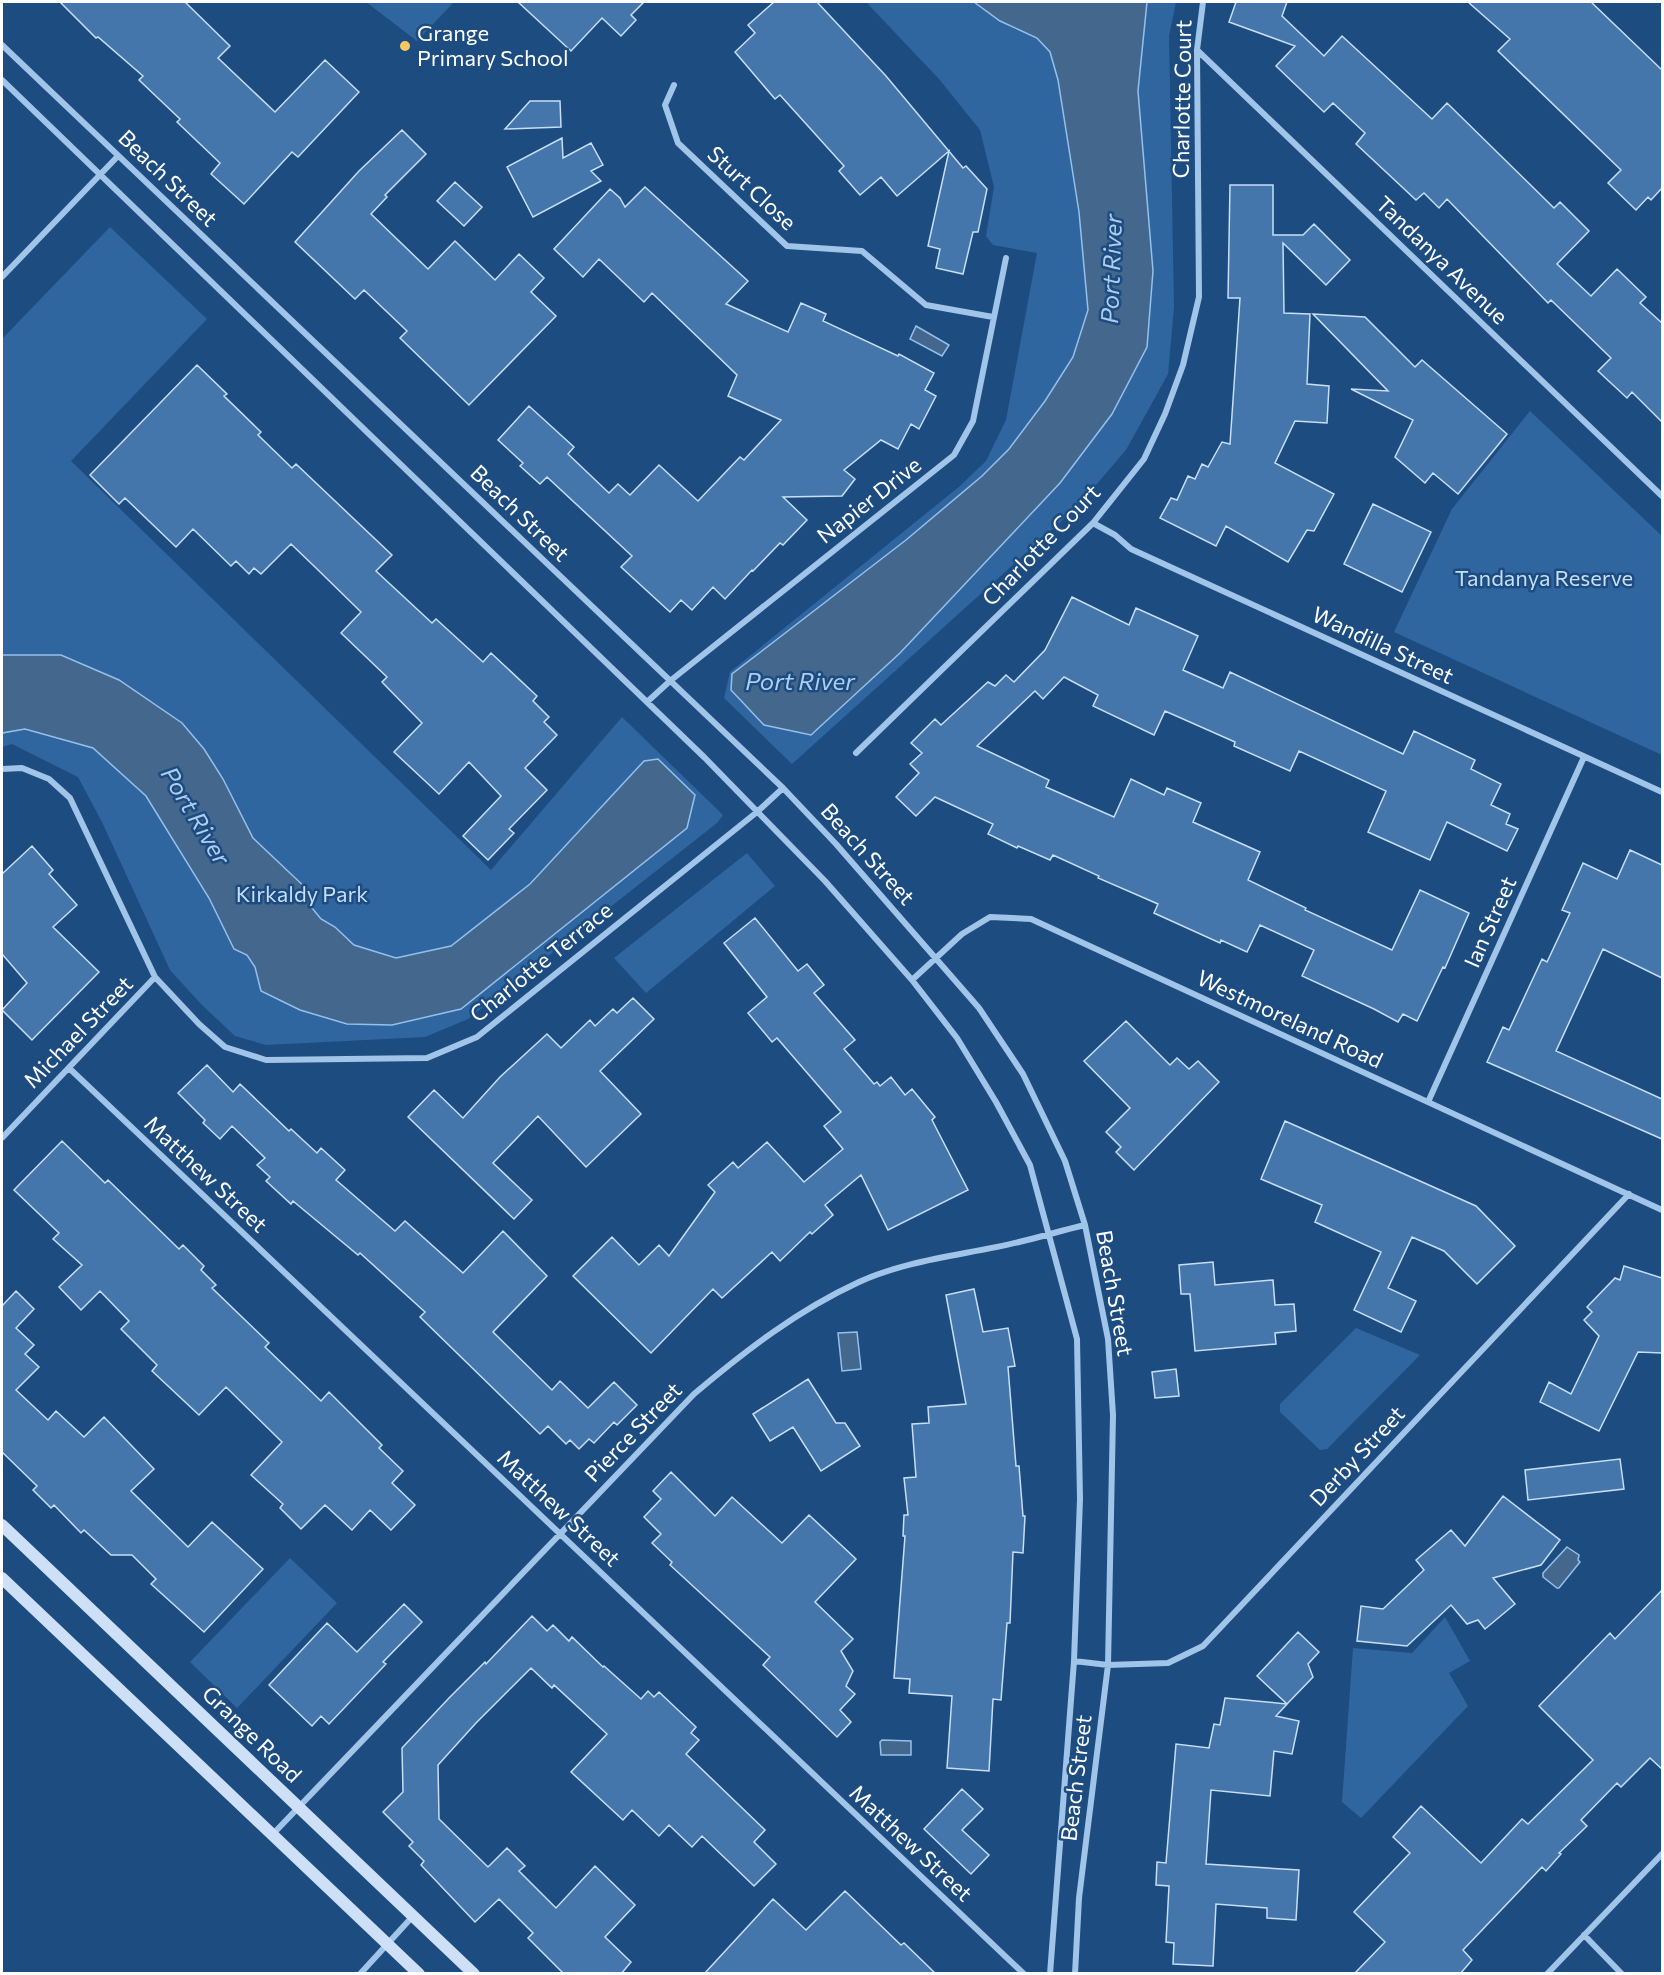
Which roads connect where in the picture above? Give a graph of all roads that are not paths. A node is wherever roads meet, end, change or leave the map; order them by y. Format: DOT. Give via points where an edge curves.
graph roads {
  1 [pos="1203,2"];
  2 [pos="2,45"];
  3 [pos="1197,50"];
  4 [pos="2,80"];
  5 [pos="674,85"];
  6 [pos="118,156"];
  7 [pos="99,175"];
  8 [pos="1006,258"];
  9 [pos="2,277"];
  10 [pos="993,317"];
  11 [pos="1662,496"];
  12 [pos="1094,523"];
  13 [pos="670,681"];
  14 [pos="647,702"];
  15 [pos="856,753"];
  16 [pos="1584,757"];
  17 [pos="2,769"];
  18 [pos="783,788"];
  19 [pos="1662,792"];
  20 [pos="757,812"];
  21 [pos="937,958"];
  22 [pos="155,977"];
  23 [pos="912,980"];
  24 [pos="69,1068"];
  25 [pos="1428,1102"];
  26 [pos="2,1138"];
  27 [pos="1629,1194"];
  28 [pos="1662,1210"];
  29 [pos="1085,1225"];
  30 [pos="1049,1234"];
  31 [pos="2,1525"];
  32 [pos="559,1533"];
  33 [pos="2,1578"];
  34 [pos="1074,1661"];
  35 [pos="1108,1665"];
  36 [pos="298,1807"];
  37 [pos="273,1834"];
  38 [pos="1662,1854"];
  39 [pos="413,1916"];
  40 [pos="1584,1935"];
  41 [pos="389,1944"];
  42 [pos="360,1974"];
  43 [pos="419,1974"];
  44 [pos="474,1974"];
  45 [pos="1024,1974"];
  46 [pos="1050,1974"];
  47 [pos="1075,1974"];
  48 [pos="1547,1974"];
  49 [pos="1622,1974"];
  1 -- 3 [label="street, Charlotte Court"];
  2 -- 6 [label="street, Beach Street"];
  3 -- 11 [label="street, Tandanya Avenue"];
  3 -- 12 [label="street, Charlotte Court" via="1199,297 1183,365 1165,414 1144,459"];
  4 -- 7 [label="street, Beach Street"];
  5 -- 10 [label="street, Sturt Close" via="665,105 678,143 787,246 862,251 926,305"];
  6 -- 7 [label="street"];
  6 -- 13 [label="street, Beach Street"];
  7 -- 9 [label="street"];
  7 -- 14 [label="street, Beach Street"];
  8 -- 10 [label="street, Napier Drive"];
  10 -- 13 [label="street, Napier Drive" via="973,421 954,455"];
  12 -- 15 [label="street, Charlotte Court"];
  12 -- 16 [label="street, Wandilla Street" via="1131,549"];
  13 -- 14 [label="street, Napier Drive"];
  13 -- 18 [label="street, Beach Street"];
  14 -- 20 [label="street, Beach Street"];
  16 -- 19 [label="street, Wandilla Street"];
  16 -- 25 [label="street, Ian Street"];
  17 -- 22 [label="street, Charlotte Terrace" via="22,768 49,779 70,798"];
  18 -- 20 [label="street, Charlotte Terrace"];
  18 -- 21 [label="street, Beach Street"];
  20 -- 22 [label="street, Charlotte Terrace" via="477,1037 427,1058 266,1060 225,1047"];
  20 -- 23 [label="street, Beach Street" via="825,881"];
  21 -- 23 [label="street, Westmoreland Road"];
  21 -- 25 [label="street, Westmoreland Road" via="962,934 990,917 1031,919"];
  21 -- 29 [label="street, Beach Street" via="979,1008 1023,1074 1065,1161"];
  22 -- 24 [label="street, Michael Street"];
  23 -- 30 [label="street, Beach Street" via="957,1038 1030,1165"];
  24 -- 26 [label="street, Michael Street"];
  24 -- 32 [label="street, Matthew Street"];
  25 -- 27 [label="street, Westmoreland Road"];
  27 -- 28 [label="street, Westmoreland Road"];
  27 -- 35 [label="street, Derby Street" via="1203,1647 1168,1663"];
  29 -- 30 [label="street, Pierce Street"];
  29 -- 35 [label="street, Beach Street" via="1108,1339 1113,1415"];
  30 -- 32 [label="street, Pierce Street" via="916,1262 861,1281 810,1307 747,1350 694,1394"];
  30 -- 34 [label="street, Beach Street" via="1077,1339 1080,1498"];
  31 -- 36 [label="main road, Grange Road"];
  32 -- 36 [label="street, Pierce Street"];
  32 -- 45 [label="street, Matthew Street"];
  33 -- 37 [label="main road"];
  34 -- 35 [label="street, Derby Street"];
  34 -- 46 [label="street, Beach Street"];
  35 -- 47 [label="street, Beach Street" via="1079,1898"];
  36 -- 37 [label="street, Pierce Street"];
  36 -- 39 [label="main road, Grange Road"];
  37 -- 41 [label="main road"];
  38 -- 40 [label="street"];
  39 -- 41 [label="street"];
  39 -- 44 [label="main road, Grange Road"];
  40 -- 48 [label="street"];
  40 -- 49 [label="street"];
  41 -- 42 [label="street"];
  41 -- 43 [label="main road"];
}
